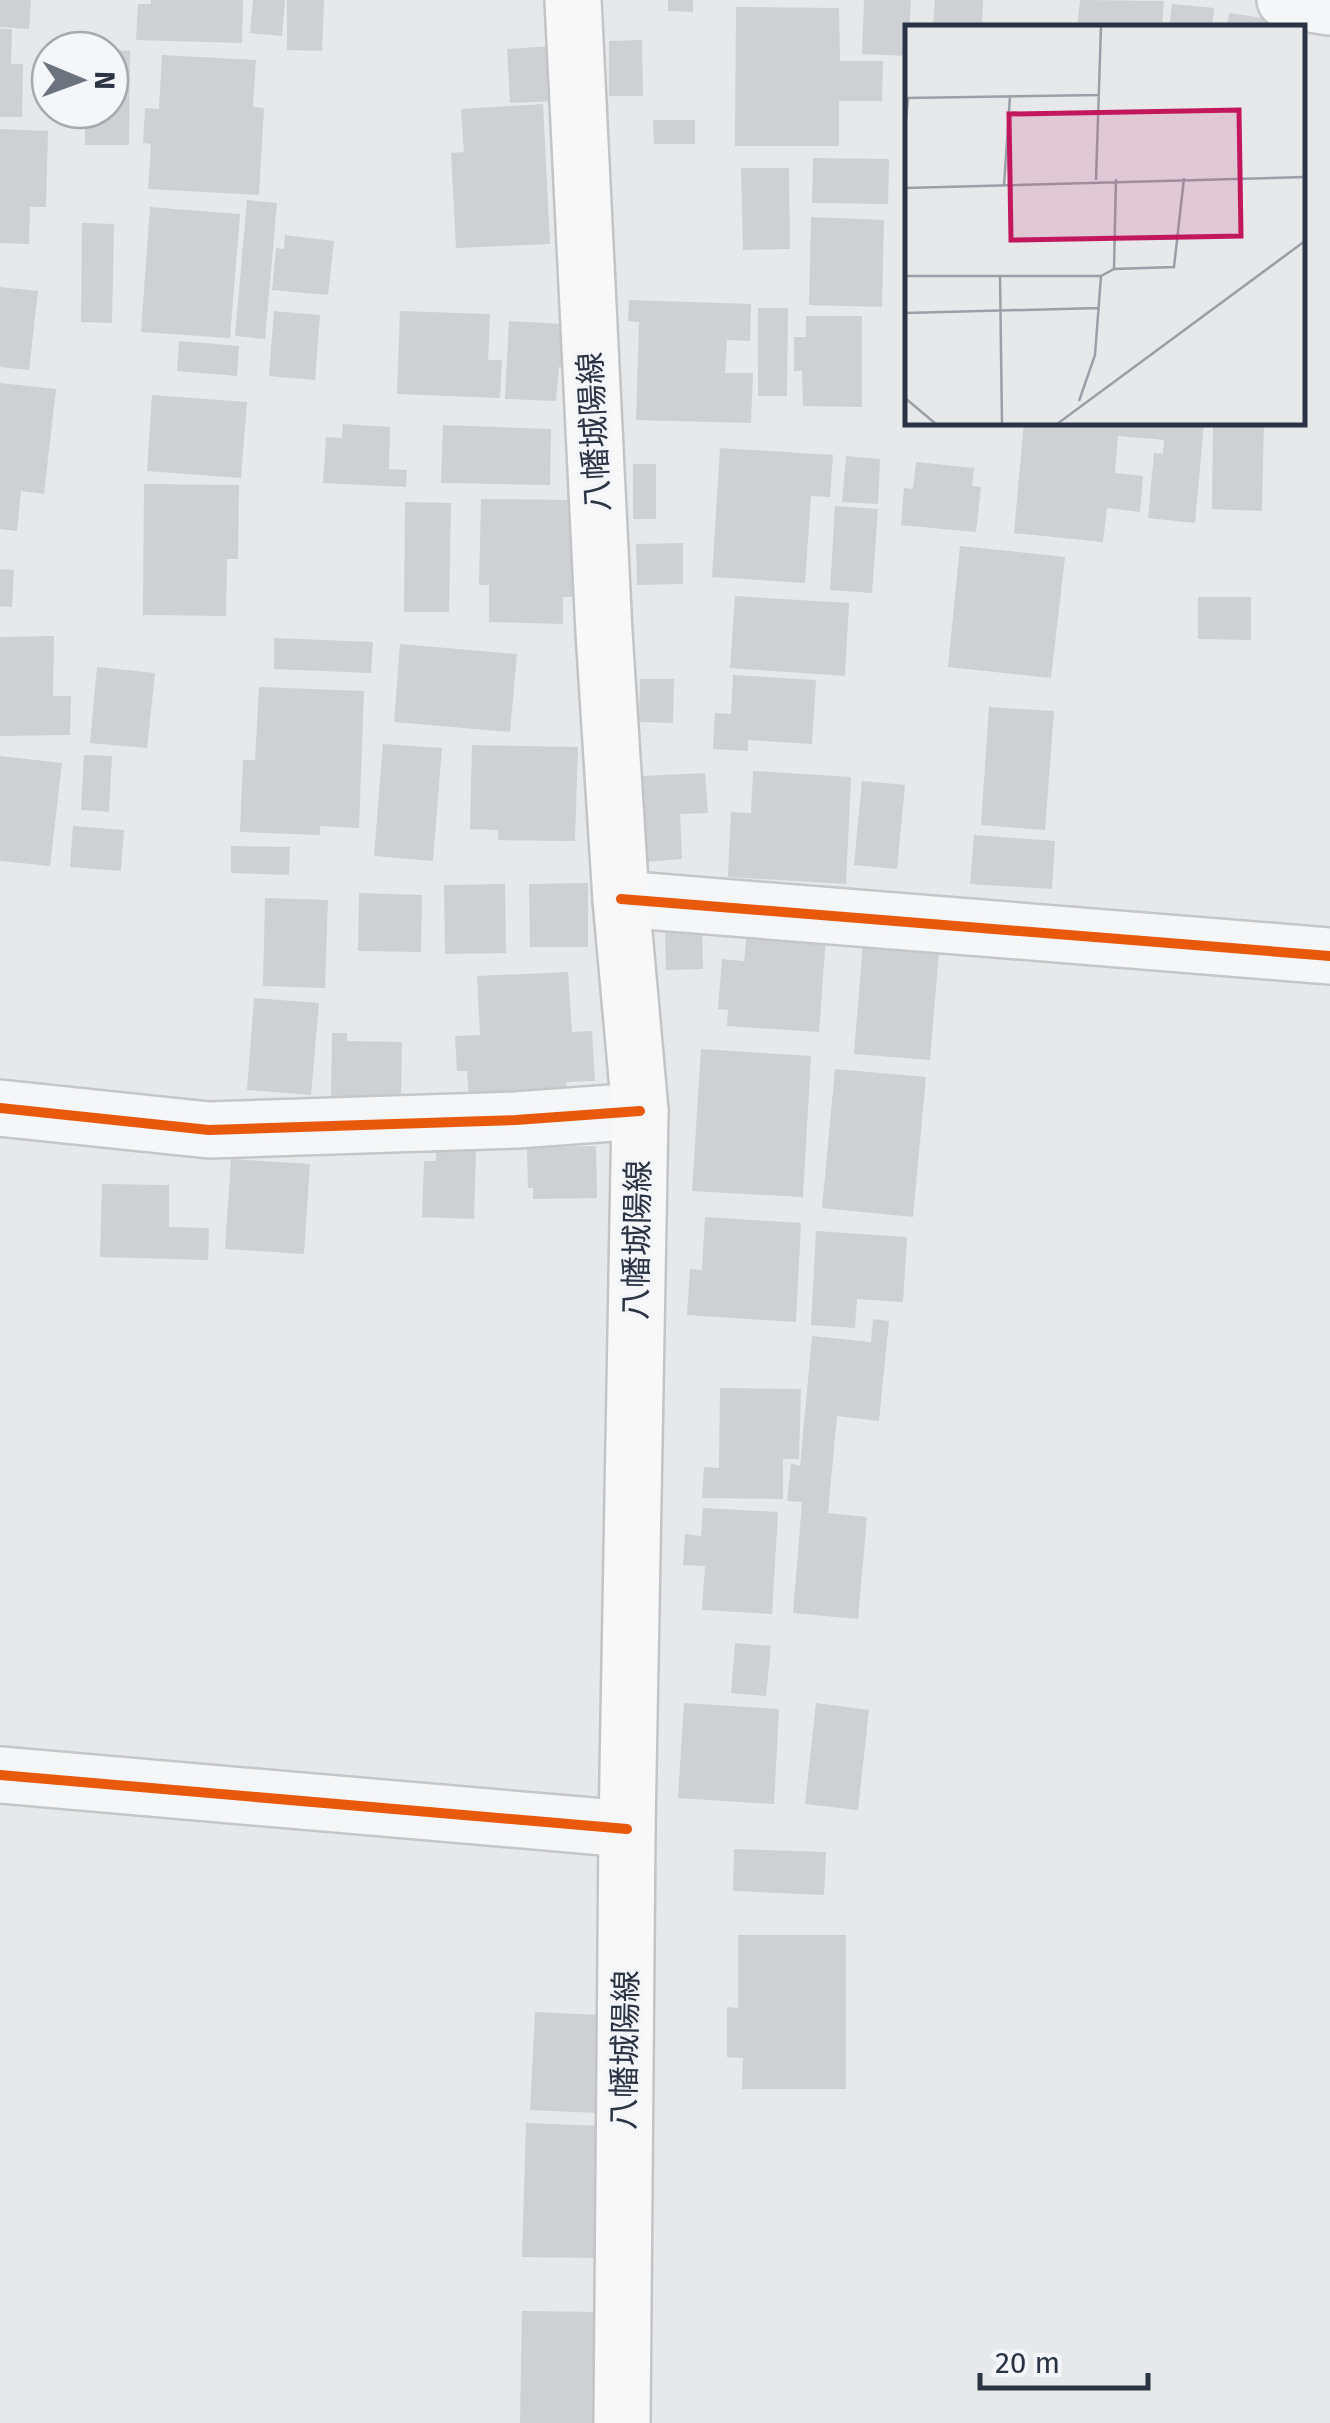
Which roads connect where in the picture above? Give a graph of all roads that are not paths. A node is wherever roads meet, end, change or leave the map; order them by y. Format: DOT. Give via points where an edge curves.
graph roads {
  1 [pos="573,0"];
  2 [pos="1285,0"];
  3 [pos="1330,6"];
  4 [pos="621,899"];
  5 [pos="1330,956"];
  6 [pos="0,1108"];
  7 [pos="640,1111"];
  8 [pos="0,1775"];
  9 [pos="627,1829"];
  10 [pos="622,2423"];
  1 -- 4 [label="main road, 八幡城陽線"];
  2 -- 3 [label="street"];
  4 -- 5 [label="street"];
  4 -- 7 [label="main road, 八幡城陽線"];
  6 -- 7 [label="street" via="209,1130"];
  7 -- 9 [label="main road, 八幡城陽線"];
  8 -- 9 [label="street"];
  9 -- 10 [label="main road, 八幡城陽線"];
}
